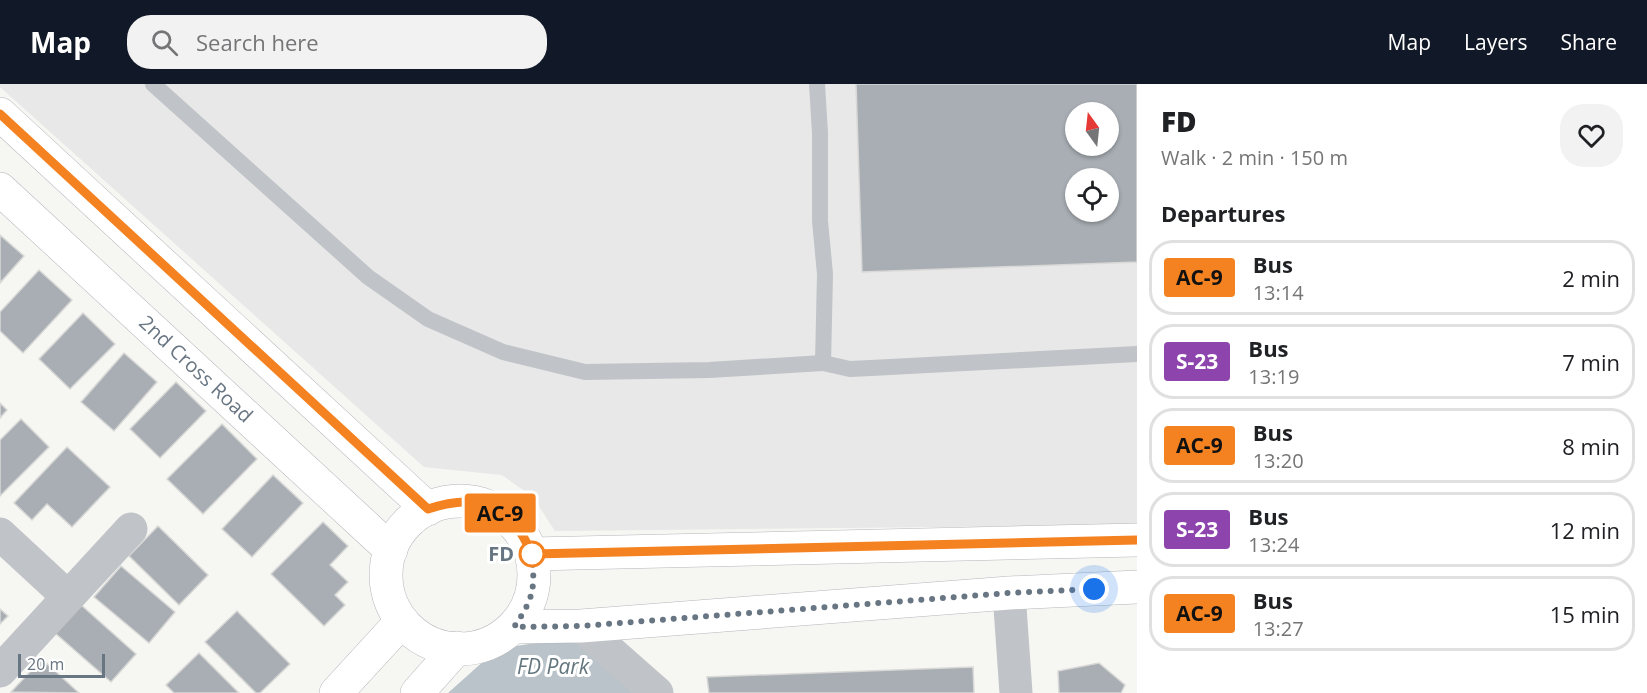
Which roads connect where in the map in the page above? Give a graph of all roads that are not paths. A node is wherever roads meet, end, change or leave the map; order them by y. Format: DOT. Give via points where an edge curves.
graph roads {
  1 [pos="153,84"];
  2 [pos="817,84"];
  3 [pos="0,114"];
  4 [pos="0,189"];
  5 [pos="1137,354"];
  6 [pos="823,363"];
  7 [pos="428,509"];
  8 [pos="131,529"];
  9 [pos="0,534"];
  10 [pos="1137,540"];
  11 [pos="391,550"];
  12 [pos="532,554"];
  13 [pos="1137,587"];
  14 [pos="1009,593"];
  15 [pos="68,597"];
  16 [pos="402,621"];
  17 [pos="581,626"];
  18 [pos="514,627"];
  19 [pos="457,648"];
  20 [pos="0,671"];
  21 [pos="336,693"];
  22 [pos="417,693"];
  23 [pos="657,693"];
  24 [pos="1016,693"];
  1 -- 6 [label="lane" via="368,277 428,318 503,352 585,372"];
  2 -- 6 [label="lane" via="825,274"];
  3 -- 7 [label="main road"];
  4 -- 11 [label="main road, 2nd Cross Road"];
  5 -- 6 [label="lane" via="850,369"];
  7 -- 11 [label="main road" via="407,523"];
  7 -- 12 [label="main road" via="450,502 494,507 519,530"];
  8 -- 15 [label="street"];
  9 -- 15 [label="street"];
  10 -- 12 [label="main road"];
  11 -- 16 [label="main road" via="386,569 388,595"];
  12 -- 18 [label="main road" via="535,580 529,605"];
  13 -- 14 [label="main road"];
  14 -- 17 [label="main road"];
  14 -- 24 [label="street"];
  15 -- 20 [label="street"];
  16 -- 19 [label="main road" via="422,639 447,649"];
  16 -- 21 [label="main road"];
  17 -- 18 [label="main road"];
  17 -- 23 [label="street"];
  18 -- 19 [label="main road" via="497,640 472,649"];
  19 -- 22 [label="main road"];
}
